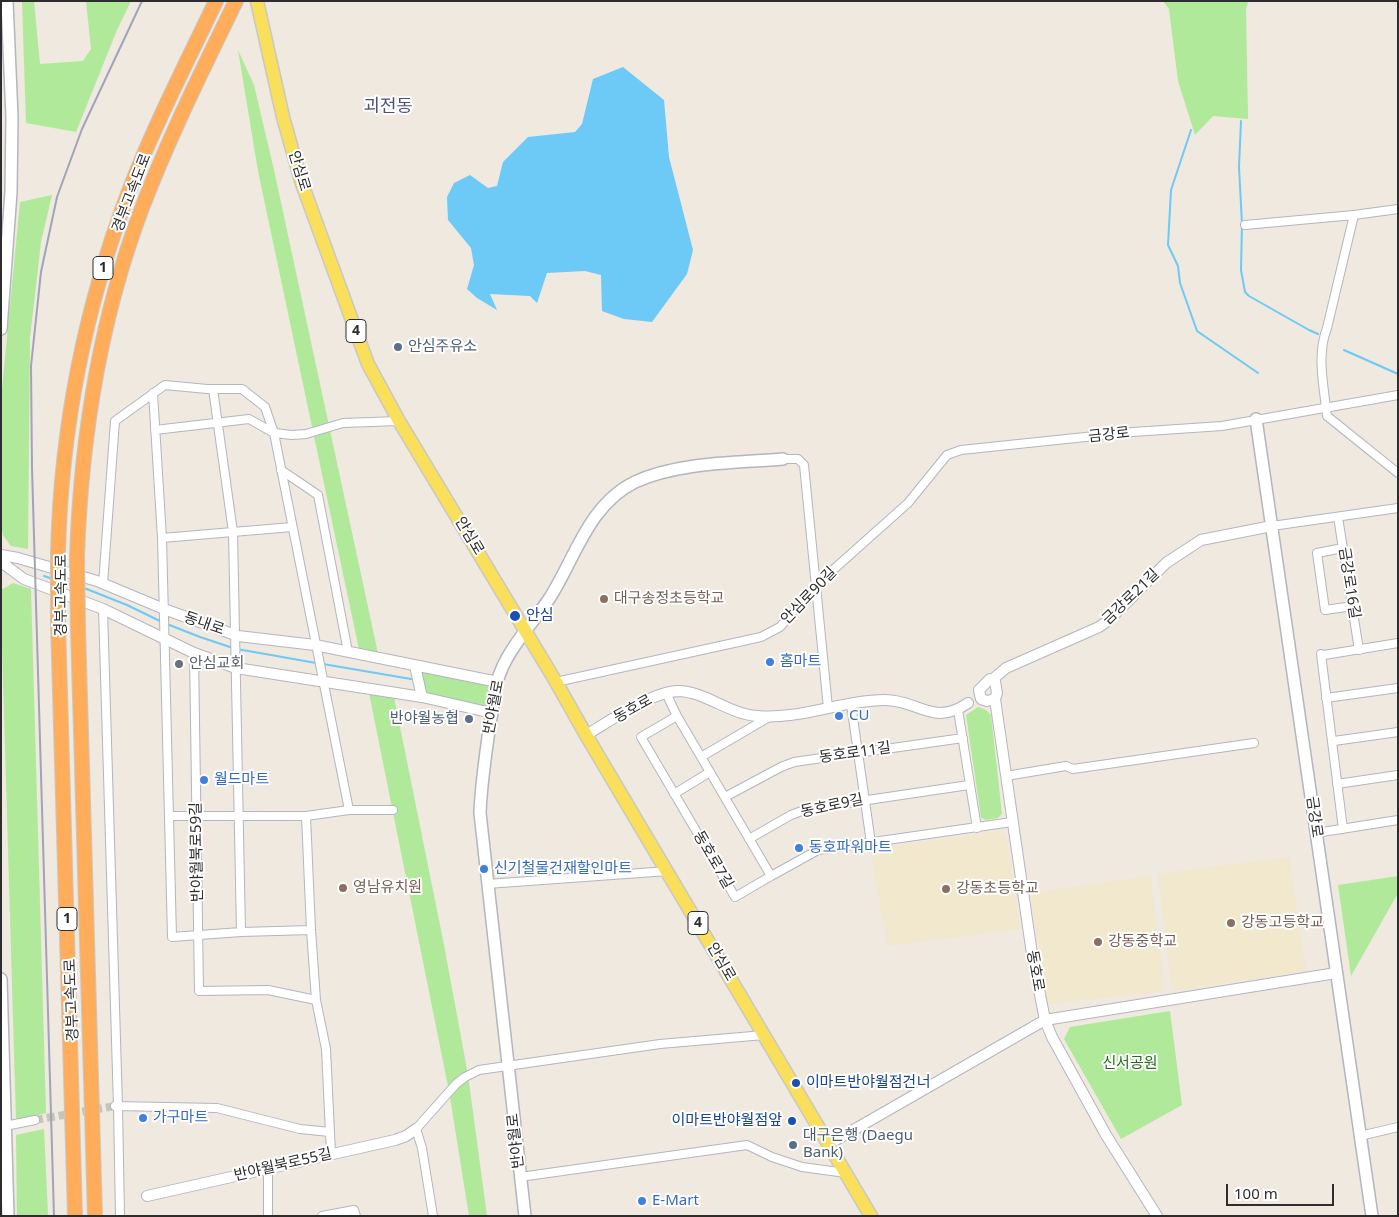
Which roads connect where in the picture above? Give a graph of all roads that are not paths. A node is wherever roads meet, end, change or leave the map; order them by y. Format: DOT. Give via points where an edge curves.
graph roads {
  1 [pos="7,1"];
  2 [pos="216,1"];
  3 [pos="236,1"];
  4 [pos="257,1"];
  5 [pos="1398,209"];
  6 [pos="1354,215"];
  7 [pos="1244,225"];
  8 [pos="1,329"];
  9 [pos="213,388"];
  10 [pos="153,394"];
  11 [pos="1398,395"];
  12 [pos="1326,408"];
  13 [pos="1256,419"];
  14 [pos="399,421"];
  15 [pos="218,424"];
  16 [pos="155,430"];
  17 [pos="274,433"];
  18 [pos="961,450"];
  19 [pos="783,459"];
  20 [pos="281,470"];
  21 [pos="1398,473"];
  22 [pos="1398,508"];
  23 [pos="1338,517"];
  24 [pos="1272,526"];
  25 [pos="292,527"];
  26 [pos="233,532"];
  27 [pos="162,538"];
  28 [pos="1343,548"];
  29 [pos="1,556"];
  30 [pos="1,562"];
  31 [pos="104,584"];
  32 [pos="815,586"];
  33 [pos="1352,606"];
  34 [pos="103,609"];
  35 [pos="164,610"];
  36 [pos="525,630"];
  37 [pos="235,635"];
  38 [pos="163,639"];
  39 [pos="1398,643"];
  40 [pos="315,645"];
  41 [pos="1360,650"];
  42 [pos="348,652"];
  43 [pos="194,653"];
  44 [pos="414,666"];
  45 [pos="236,668"];
  46 [pos="993,679"];
  47 [pos="322,681"];
  48 [pos="498,682"];
  49 [pos="556,682"];
  50 [pos="1398,688"];
  51 [pos="666,693"];
  52 [pos="980,694"];
  53 [pos="422,697"];
  54 [pos="1326,698"];
  55 [pos="995,699"];
  56 [pos="851,704"];
  57 [pos="828,708"];
  58 [pos="958,710"];
  59 [pos="492,714"];
  60 [pos="677,716"];
  61 [pos="769,717"];
  62 [pos="1398,732"];
  63 [pos="586,735"];
  64 [pos="963,738"];
  65 [pos="1334,741"];
  66 [pos="1254,743"];
  67 [pos="858,753"];
  68 [pos="701,757"];
  69 [pos="710,772"];
  70 [pos="1398,775"];
  71 [pos="1006,776"];
  72 [pos="1337,784"];
  73 [pos="969,785"];
  74 [pos="674,794"];
  75 [pos="726,797"];
  76 [pos="865,799"];
  77 [pos="349,810"];
  78 [pos="393,810"];
  79 [pos="239,815"];
  80 [pos="169,816"];
  81 [pos="196,816"];
  82 [pos="306,816"];
  83 [pos="1398,820"];
  84 [pos="1012,822"];
  85 [pos="977,828"];
  86 [pos="1343,829"];
  87 [pos="1316,833"];
  88 [pos="749,839"];
  89 [pos="871,843"];
  90 [pos="668,871"];
  91 [pos="771,876"];
  92 [pos="487,884"];
  93 [pos="311,930"];
  94 [pos="241,932"];
  95 [pos="198,936"];
  96 [pos="1336,973"];
  97 [pos="1,980"];
  98 [pos="316,1000"];
  99 [pos="1045,1020"];
  100 [pos="764,1035"];
  101 [pos="508,1066"];
  102 [pos="3,1074"];
  103 [pos="117,1106"];
  104 [pos="35,1120"];
  105 [pos="5,1126"];
  106 [pos="1398,1127"];
  107 [pos="416,1129"];
  108 [pos="330,1132"];
  109 [pos="1360,1136"];
  110 [pos="829,1144"];
  111 [pos="331,1154"];
  112 [pos="268,1168"];
  113 [pos="846,1173"];
  114 [pos="520,1177"];
  115 [pos="147,1196"];
  116 [pos="8,1216"];
  117 [pos="76,1216"];
  118 [pos="95,1216"];
  119 [pos="120,1216"];
  120 [pos="268,1216"];
  121 [pos="322,1216"];
  122 [pos="356,1216"];
  123 [pos="433,1216"];
  124 [pos="525,1216"];
  125 [pos="871,1216"];
  126 [pos="1157,1216"];
  127 [pos="1372,1216"];
  1 -- 8 [label="main road" via="11,173"];
  2 -- 117 [label="highway, 경부고속도로 / 1, bridge" via="132,183 95,295 67,429 58,553 58,622"];
  3 -- 118 [label="highway, 경부고속도로 / 1, bridge" via="188,100 142,209 102,348 83,462 77,557 78,628"];
  4 -- 14 [label="main road, 안심로 / 4" via="301,181 368,364"];
  5 -- 6 [label="street"];
  6 -- 7 [label="street"];
  6 -- 12 [label="street" via="1322,340 1320,356"];
  9 -- 10 [label="street" via="165,385"];
  9 -- 15 [label="street"];
  9 -- 17 [label="street" via="242,389 265,407"];
  10 -- 16 [label="street"];
  10 -- 31 [label="street" via="115,421"];
  11 -- 12 [label="street, 금강로"];
  12 -- 13 [label="street, 금강로"];
  12 -- 21 [label="street" via="1327,416"];
  13 -- 18 [label="street, 금강로" via="1222,426"];
  13 -- 24 [label="main road, 금강로"];
  14 -- 17 [label="street" via="343,423 306,434"];
  14 -- 36 [label="main road, 안심로 / 4"];
  15 -- 16 [label="street"];
  15 -- 17 [label="street" via="250,419"];
  15 -- 26 [label="street"];
  16 -- 27 [label="street"];
  17 -- 20 [label="street"];
  18 -- 32 [label="street, 안심로90길" via="947,455 908,503"];
  19 -- 32 [label="street" via="798,459 804,466"];
  19 -- 36 [label="main road, 반야월로" via="673,469 634,483 612,497 590,524 549,599"];
  20 -- 25 [label="street"];
  20 -- 42 [label="street" via="318,495"];
  22 -- 23 [label="street"];
  23 -- 24 [label="street"];
  23 -- 28 [label="street, 금강로16길"];
  24 -- 46 [label="street, 금강로21길" via="1201,540 1166,563 1099,627 1006,668"];
  24 -- 87 [label="main road, 금강로"];
  25 -- 26 [label="street"];
  25 -- 40 [label="street"];
  26 -- 27 [label="street"];
  26 -- 37 [label="street"];
  27 -- 35 [label="street"];
  28 -- 33 [label="street, 금강로16길"];
  28 -- 33 [label="street" via="1317,553 1325,610"];
  29 -- 31 [label="street, 동내로" via="18,558"];
  30 -- 34 [label="street" via="24,579"];
  31 -- 35 [label="street, 동내로"];
  32 -- 49 [label="street, 안심로90길" via="780,627 761,637"];
  32 -- 57 [label="street"];
  33 -- 41 [label="street, 금강로16길"];
  34 -- 38 [label="street"];
  34 -- 103 [label="street"];
  35 -- 37 [label="street, 동내로"];
  35 -- 38 [label="street"];
  36 -- 48 [label="main road, 반야월로" via="505,662"];
  36 -- 49 [label="main road, 안심로 / 4"];
  37 -- 40 [label="street, 동내로"];
  37 -- 45 [label="street"];
  38 -- 43 [label="street"];
  38 -- 80 [label="street"];
  39 -- 41 [label="street"];
  40 -- 42 [label="street, 동내로"];
  40 -- 47 [label="street"];
  41 -- 54 [label="street" via="1321,654"];
  42 -- 44 [label="street, 동내로"];
  43 -- 45 [label="street"];
  43 -- 81 [label="street, 반야월북로59길"];
  44 -- 48 [label="street, 동내로"];
  44 -- 53 [label="street"];
  45 -- 47 [label="street"];
  45 -- 79 [label="street"];
  46 -- 52 [label="street, 금강로21길" via="987,681"];
  46 -- 55 [label="street, 동호로" via="997,693"];
  47 -- 53 [label="street"];
  47 -- 77 [label="street"];
  48 -- 59 [label="main road, 반야월로"];
  49 -- 63 [label="main road, 안심로 / 4"];
  50 -- 54 [label="street"];
  51 -- 60 [label="street"];
  51 -- 61 [label="street, 동호로" via="695,694 742,713"];
  51 -- 63 [label="street, 동호로" via="654,696"];
  52 -- 55 [label="street" via="987,702"];
  52 -- 58 [label="street, 동호로" via="970,697 968,703"];
  53 -- 59 [label="street"];
  54 -- 72 [label="street"];
  55 -- 71 [label="street, 동호로"];
  56 -- 57 [label="street, 동호로"];
  56 -- 58 [label="street, 동호로" via="888,700 935,714"];
  56 -- 67 [label="street"];
  57 -- 61 [label="street, 동호로"];
  58 -- 64 [label="street"];
  59 -- 92 [label="main road, 반야월로" via="481,779 480,813"];
  60 -- 68 [label="street"];
  60 -- 74 [label="street, 동호로7길" via="641,737"];
  61 -- 68 [label="street, 동호로"];
  62 -- 65 [label="street"];
  63 -- 90 [label="main road, 안심로 / 4"];
  64 -- 67 [label="street, 동호로11길"];
  64 -- 73 [label="street"];
  66 -- 71 [label="street"];
  67 -- 75 [label="street, 동호로11길" via="794,762"];
  67 -- 76 [label="street"];
  68 -- 69 [label="street"];
  69 -- 74 [label="street"];
  69 -- 75 [label="street"];
  70 -- 72 [label="street"];
  71 -- 84 [label="street, 동호로"];
  72 -- 86 [label="street"];
  73 -- 76 [label="street, 동호로9길"];
  73 -- 85 [label="street"];
  74 -- 91 [label="street, 동호로7길" via="735,897"];
  75 -- 88 [label="street"];
  76 -- 88 [label="street, 동호로9길" via="807,809"];
  76 -- 89 [label="street"];
  77 -- 78 [label="street"];
  77 -- 82 [label="street"];
  79 -- 81 [label="street"];
  79 -- 82 [label="street"];
  79 -- 94 [label="street"];
  80 -- 81 [label="street"];
  80 -- 95 [label="street" via="172,937"];
  81 -- 95 [label="street, 반야월북로59길"];
  82 -- 93 [label="street"];
  83 -- 86 [label="street"];
  84 -- 85 [label="street, 동호로7길"];
  84 -- 99 [label="street, 동호로"];
  85 -- 89 [label="street, 동호로7길"];
  86 -- 87 [label="street"];
  87 -- 96 [label="main road, 금강로"];
  88 -- 91 [label="street"];
  89 -- 91 [label="street, 동호로7길" via="818,850"];
  90 -- 92 [label="street"];
  90 -- 100 [label="main road, 안심로 / 4"];
  92 -- 101 [label="main road, 반야월로"];
  93 -- 94 [label="street"];
  93 -- 98 [label="street"];
  94 -- 95 [label="street"];
  95 -- 98 [label="street, 반야월북로59길" via="199,991 268,990"];
  96 -- 99 [label="street"];
  96 -- 109 [label="main road, 금강로"];
  97 -- 102 [label="main road"];
  98 -- 108 [label="street" via="326,1049"];
  99 -- 110 [label="street"];
  99 -- 126 [label="street, 동호로" via="1106,1135"];
  100 -- 101 [label="street" via="660,1044"];
  100 -- 110 [label="main road, 안심로 / 4"];
  101 -- 107 [label="street" via="480,1070 465,1077"];
  101 -- 114 [label="main road, 반야월로"];
  102 -- 105 [label="main road"];
  103 -- 108 [label="street" via="217,1108 300,1129"];
  103 -- 119 [label="street"];
  104 -- 105 [label="street"];
  105 -- 116 [label="main road"];
  106 -- 109 [label="street"];
  107 -- 111 [label="street, 반야월북로55길" via="395,1140"];
  107 -- 123 [label="street"];
  108 -- 111 [label="street"];
  109 -- 127 [label="main road, 금강로"];
  110 -- 113 [label="main road, 안심로 / 4"];
  111 -- 112 [label="street, 반야월북로55길"];
  112 -- 115 [label="street, 반야월북로55길"];
  112 -- 120 [label="street"];
  113 -- 114 [label="street" via="802,1167 747,1145"];
  113 -- 125 [label="main road, 안심로 / 4"];
  114 -- 124 [label="main road, 반야월로"];
  121 -- 122 [label="street" via="354,1210"];
}
